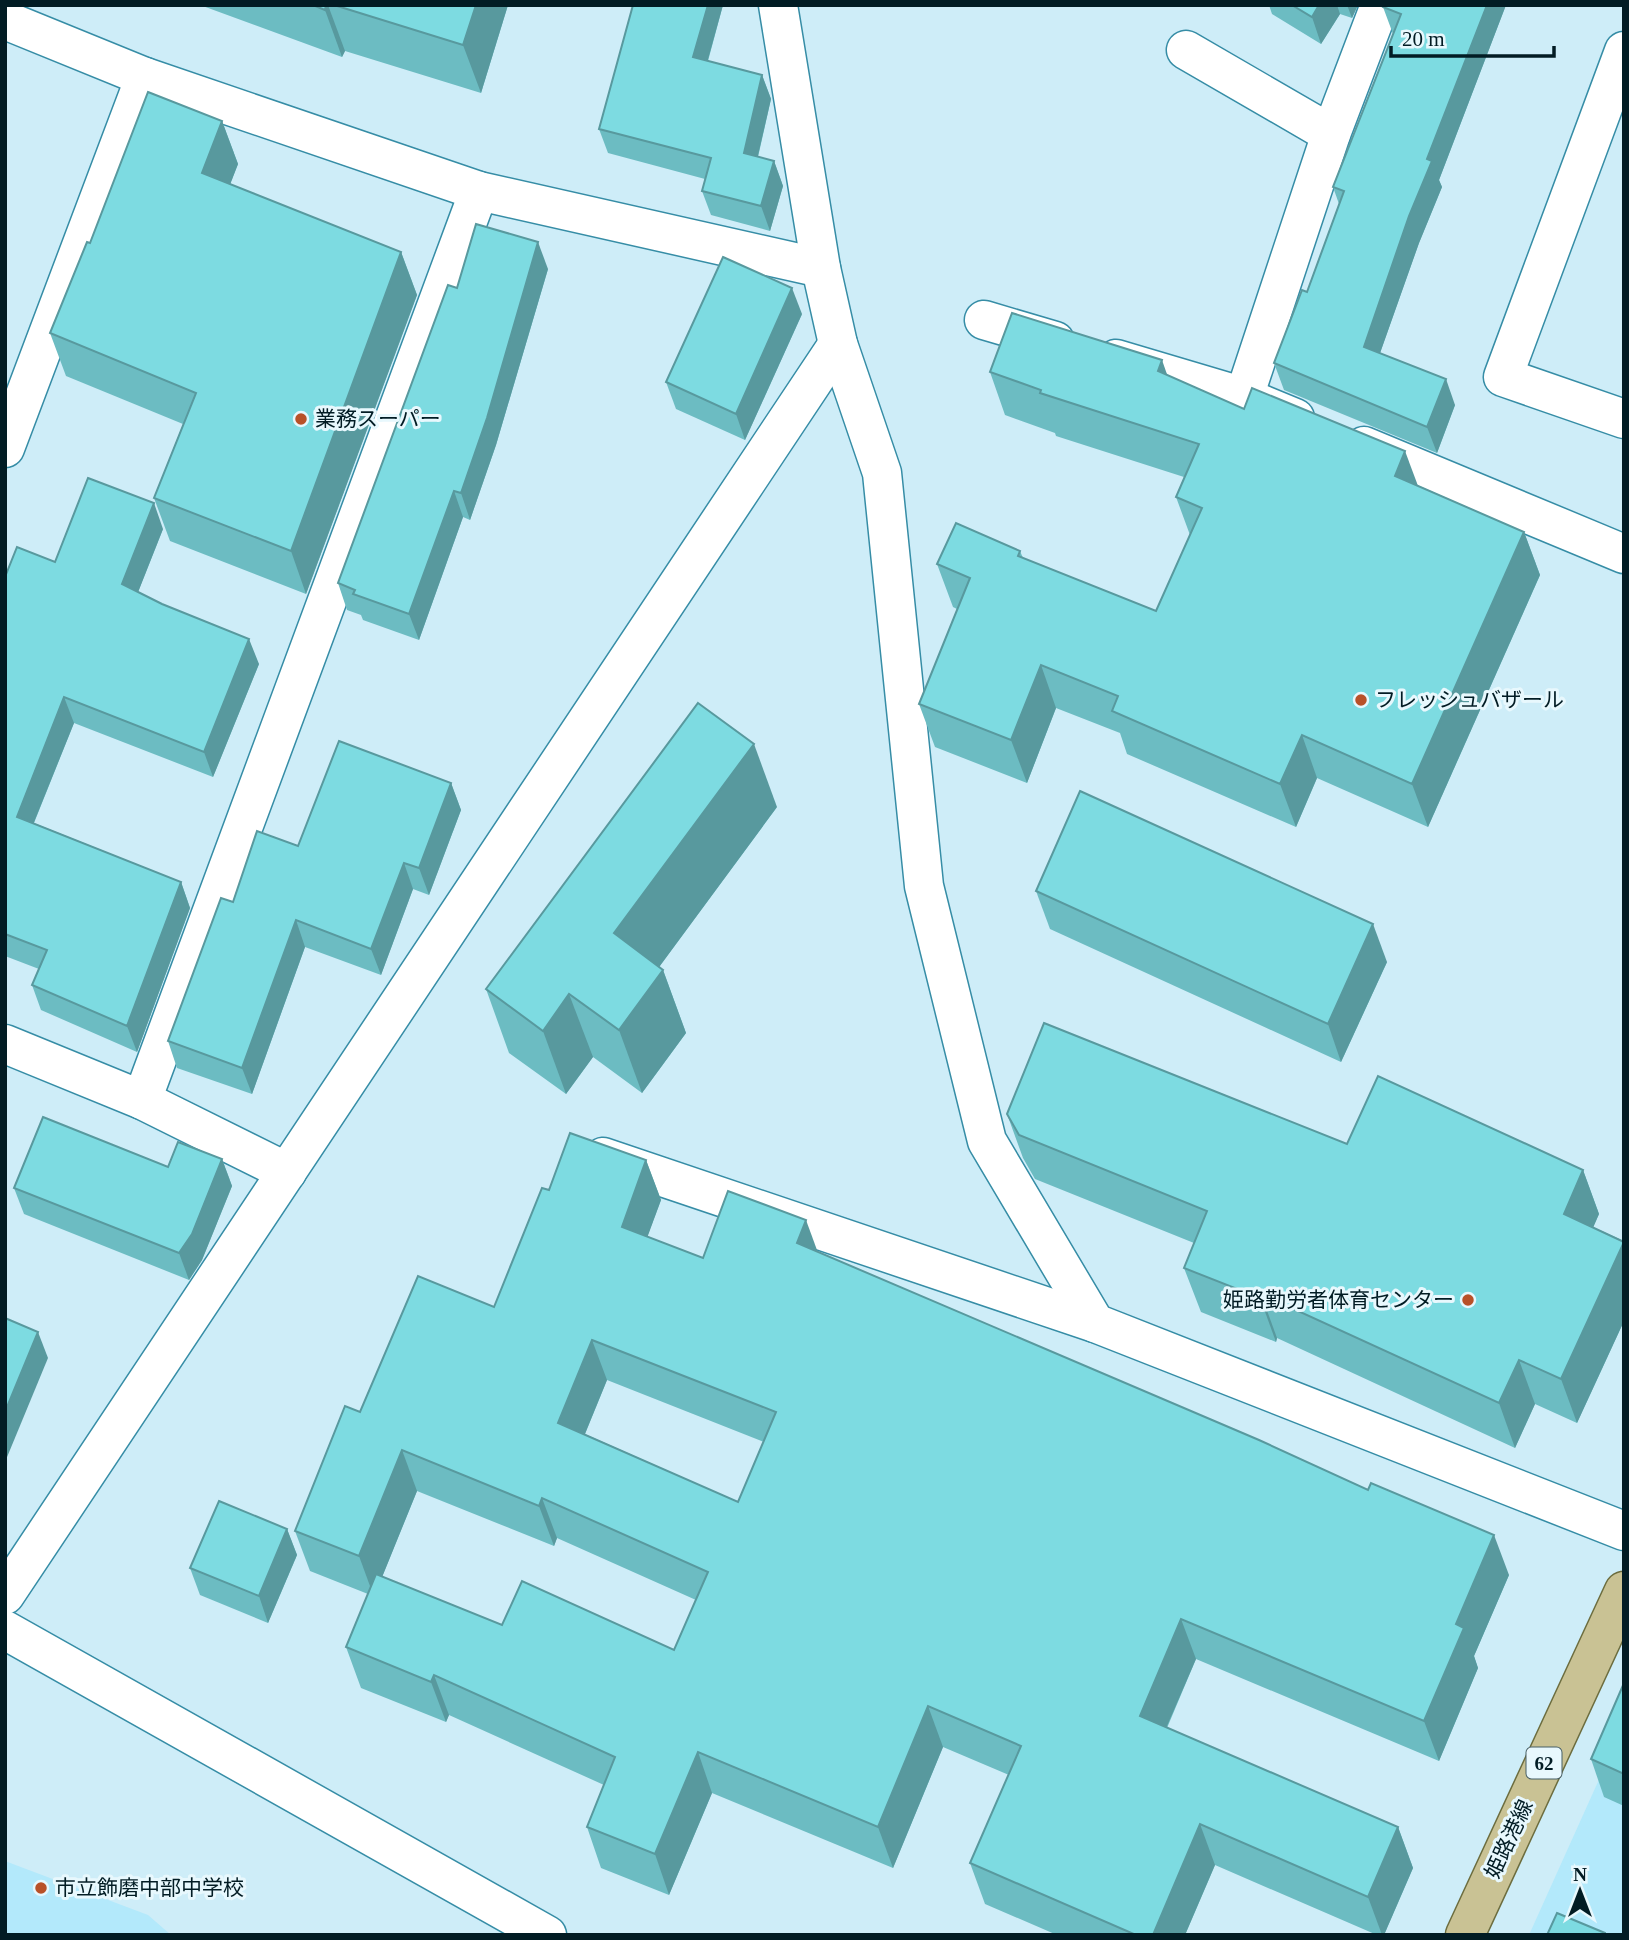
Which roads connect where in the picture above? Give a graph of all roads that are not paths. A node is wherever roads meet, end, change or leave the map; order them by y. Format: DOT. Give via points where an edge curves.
graph roads {
  1 [pos="778,5"];
  2 [pos="1380,5"];
  3 [pos="5,20"];
  4 [pos="1186,50"];
  5 [pos="1624,51"];
  6 [pos="145,77"];
  7 [pos="1331,134"];
  8 [pos="478,191"];
  9 [pos="821,268"];
  10 [pos="984,320"];
  11 [pos="838,344"];
  12 [pos="1244,397"];
  13 [pos="1624,419"];
  14 [pos="5,448"];
  15 [pos="1624,554"];
  16 [pos="5,1044"];
  17 [pos="142,1100"];
  18 [pos="597,1155"];
  19 [pos="287,1172"];
  20 [pos="1095,1323"];
  21 [pos="1624,1531"];
  22 [pos="1624,1591"];
  23 [pos="5,1595"];
  24 [pos="5,1630"];
  25 [pos="547,1935"];
  26 [pos="1465,1935"];
  1 -- 9 [label="street"];
  2 -- 7 [label="street"];
  3 -- 6 [label="street"];
  4 -- 7 [label="street"];
  5 -- 13 [label="street" via="1503,377"];
  6 -- 8 [label="street"];
  6 -- 14 [label="street"];
  7 -- 12 [label="street"];
  8 -- 9 [label="street"];
  8 -- 17 [label="street"];
  9 -- 11 [label="street"];
  10 -- 12 [label="street"];
  11 -- 19 [label="street"];
  11 -- 20 [label="street" via="882,473 924,886 987,1141"];
  12 -- 15 [label="street"];
  16 -- 17 [label="street"];
  17 -- 19 [label="street"];
  18 -- 20 [label="street"];
  19 -- 23 [label="street"];
  20 -- 21 [label="street"];
  22 -- 26 [label="main road, 姫路港線 / 62"];
  24 -- 25 [label="street"];
}
